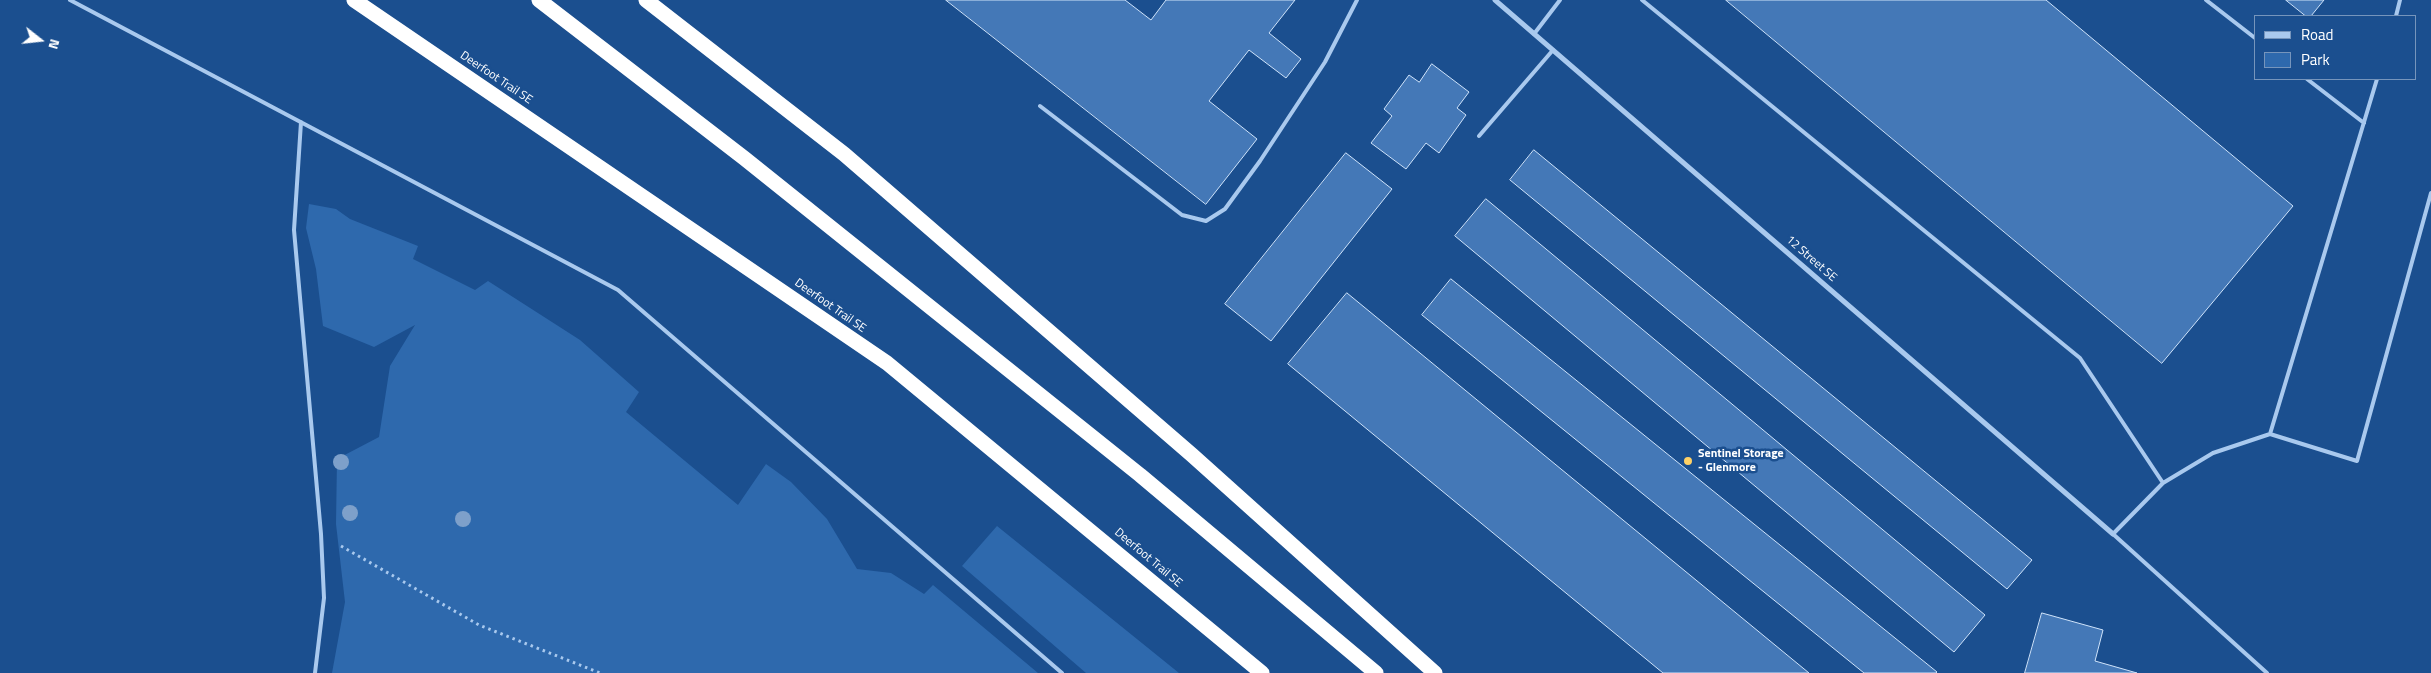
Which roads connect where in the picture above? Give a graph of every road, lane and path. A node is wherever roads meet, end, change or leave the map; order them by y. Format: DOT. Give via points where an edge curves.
graph roads {
  1 [pos="70,0"];
  2 [pos="354,0"];
  3 [pos="539,0"];
  4 [pos="646,0"];
  5 [pos="1357,0"];
  6 [pos="1495,0"];
  7 [pos="1560,0"];
  8 [pos="1642,0"];
  9 [pos="2206,0"];
  10 [pos="2400,0"];
  11 [pos="2396,15"];
  12 [pos="1534,34"];
  13 [pos="2254,37"];
  14 [pos="1553,50"];
  15 [pos="2308,80"];
  16 [pos="2377,80"];
  17 [pos="1040,106"];
  18 [pos="301,122"];
  19 [pos="2364,123"];
  20 [pos="1479,136"];
  21 [pos="2431,193"];
  22 [pos="2270,434"];
  23 [pos="2163,483"];
  24 [pos="321,534"];
  25 [pos="2113,534"];
  26 [pos="315,673"];
  27 [pos="600,673"];
  28 [pos="1062,673"];
  29 [pos="1262,673"];
  30 [pos="1376,673"];
  31 [pos="1435,673"];
  32 [pos="2267,673"];
  1 -- 18 [label="lane"];
  2 -- 29 [label="highway, Deerfoot Trail SE" via="886,364"];
  3 -- 30 [label="highway" via="744,158 1133,469"];
  4 -- 31 [label="highway" via="844,154 1184,448"];
  5 -- 17 [label="lane" via="1325,62 1260,161 1225,209 1206,221 1182,215"];
  6 -- 12 [label="street, 12 Street SE"];
  7 -- 12 [label="lane"];
  8 -- 23 [label="lane" via="2080,358"];
  9 -- 13 [label="lane"];
  10 -- 11 [label="lane"];
  12 -- 14 [label="street, 12 Street SE"];
  14 -- 20 [label="lane"];
  14 -- 25 [label="street, 12 Street SE"];
  15 -- 19 [label="lane"];
  16 -- 19 [label="lane"];
  18 -- 24 [label="lane" via="294,230"];
  18 -- 28 [label="lane" via="618,290"];
  19 -- 22 [label="lane"];
  21 -- 22 [label="lane" via="2357,461"];
  22 -- 23 [label="lane" via="2213,453"];
  23 -- 25 [label="lane"];
  24 -- 26 [label="lane" via="324,598"];
  24 -- 27 [label="path" via="479,625"];
  25 -- 32 [label="lane"];
}
